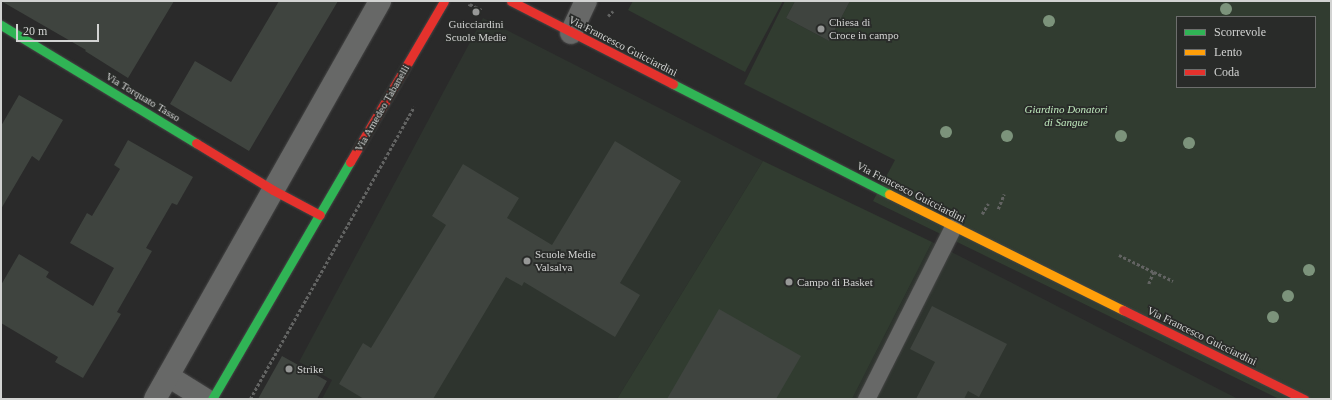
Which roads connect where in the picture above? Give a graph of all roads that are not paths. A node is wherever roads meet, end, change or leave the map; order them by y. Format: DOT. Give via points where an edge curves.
graph roads {
  1 [pos="380,1"];
  2 [pos="444,1"];
  3 [pos="511,1"];
  4 [pos="586,1"];
  5 [pos="1,25"];
  6 [pos="571,33"];
  7 [pos="273,190"];
  8 [pos="320,215"];
  9 [pos="952,227"];
  10 [pos="168,376"];
  11 [pos="155,399"];
  12 [pos="205,399"];
  13 [pos="212,399"];
  14 [pos="866,399"];
  15 [pos="1304,399"];
  1 -- 7 [label="street"];
  2 -- 8 [label="street, Via Amedeo Tabanelli"];
  3 -- 6 [label="street, Via Francesco Guicciardini"];
  4 -- 6 [label="street"];
  5 -- 7 [label="street, Via Torquato Tasso"];
  6 -- 9 [label="street, Via Francesco Guicciardini"];
  7 -- 8 [label="street"];
  7 -- 10 [label="street"];
  8 -- 13 [label="street, Via Amedeo Tabanelli"];
  9 -- 14 [label="lane"];
  9 -- 15 [label="street, Via Francesco Guicciardini"];
  10 -- 11 [label="street"];
  10 -- 12 [label="street"];
}
